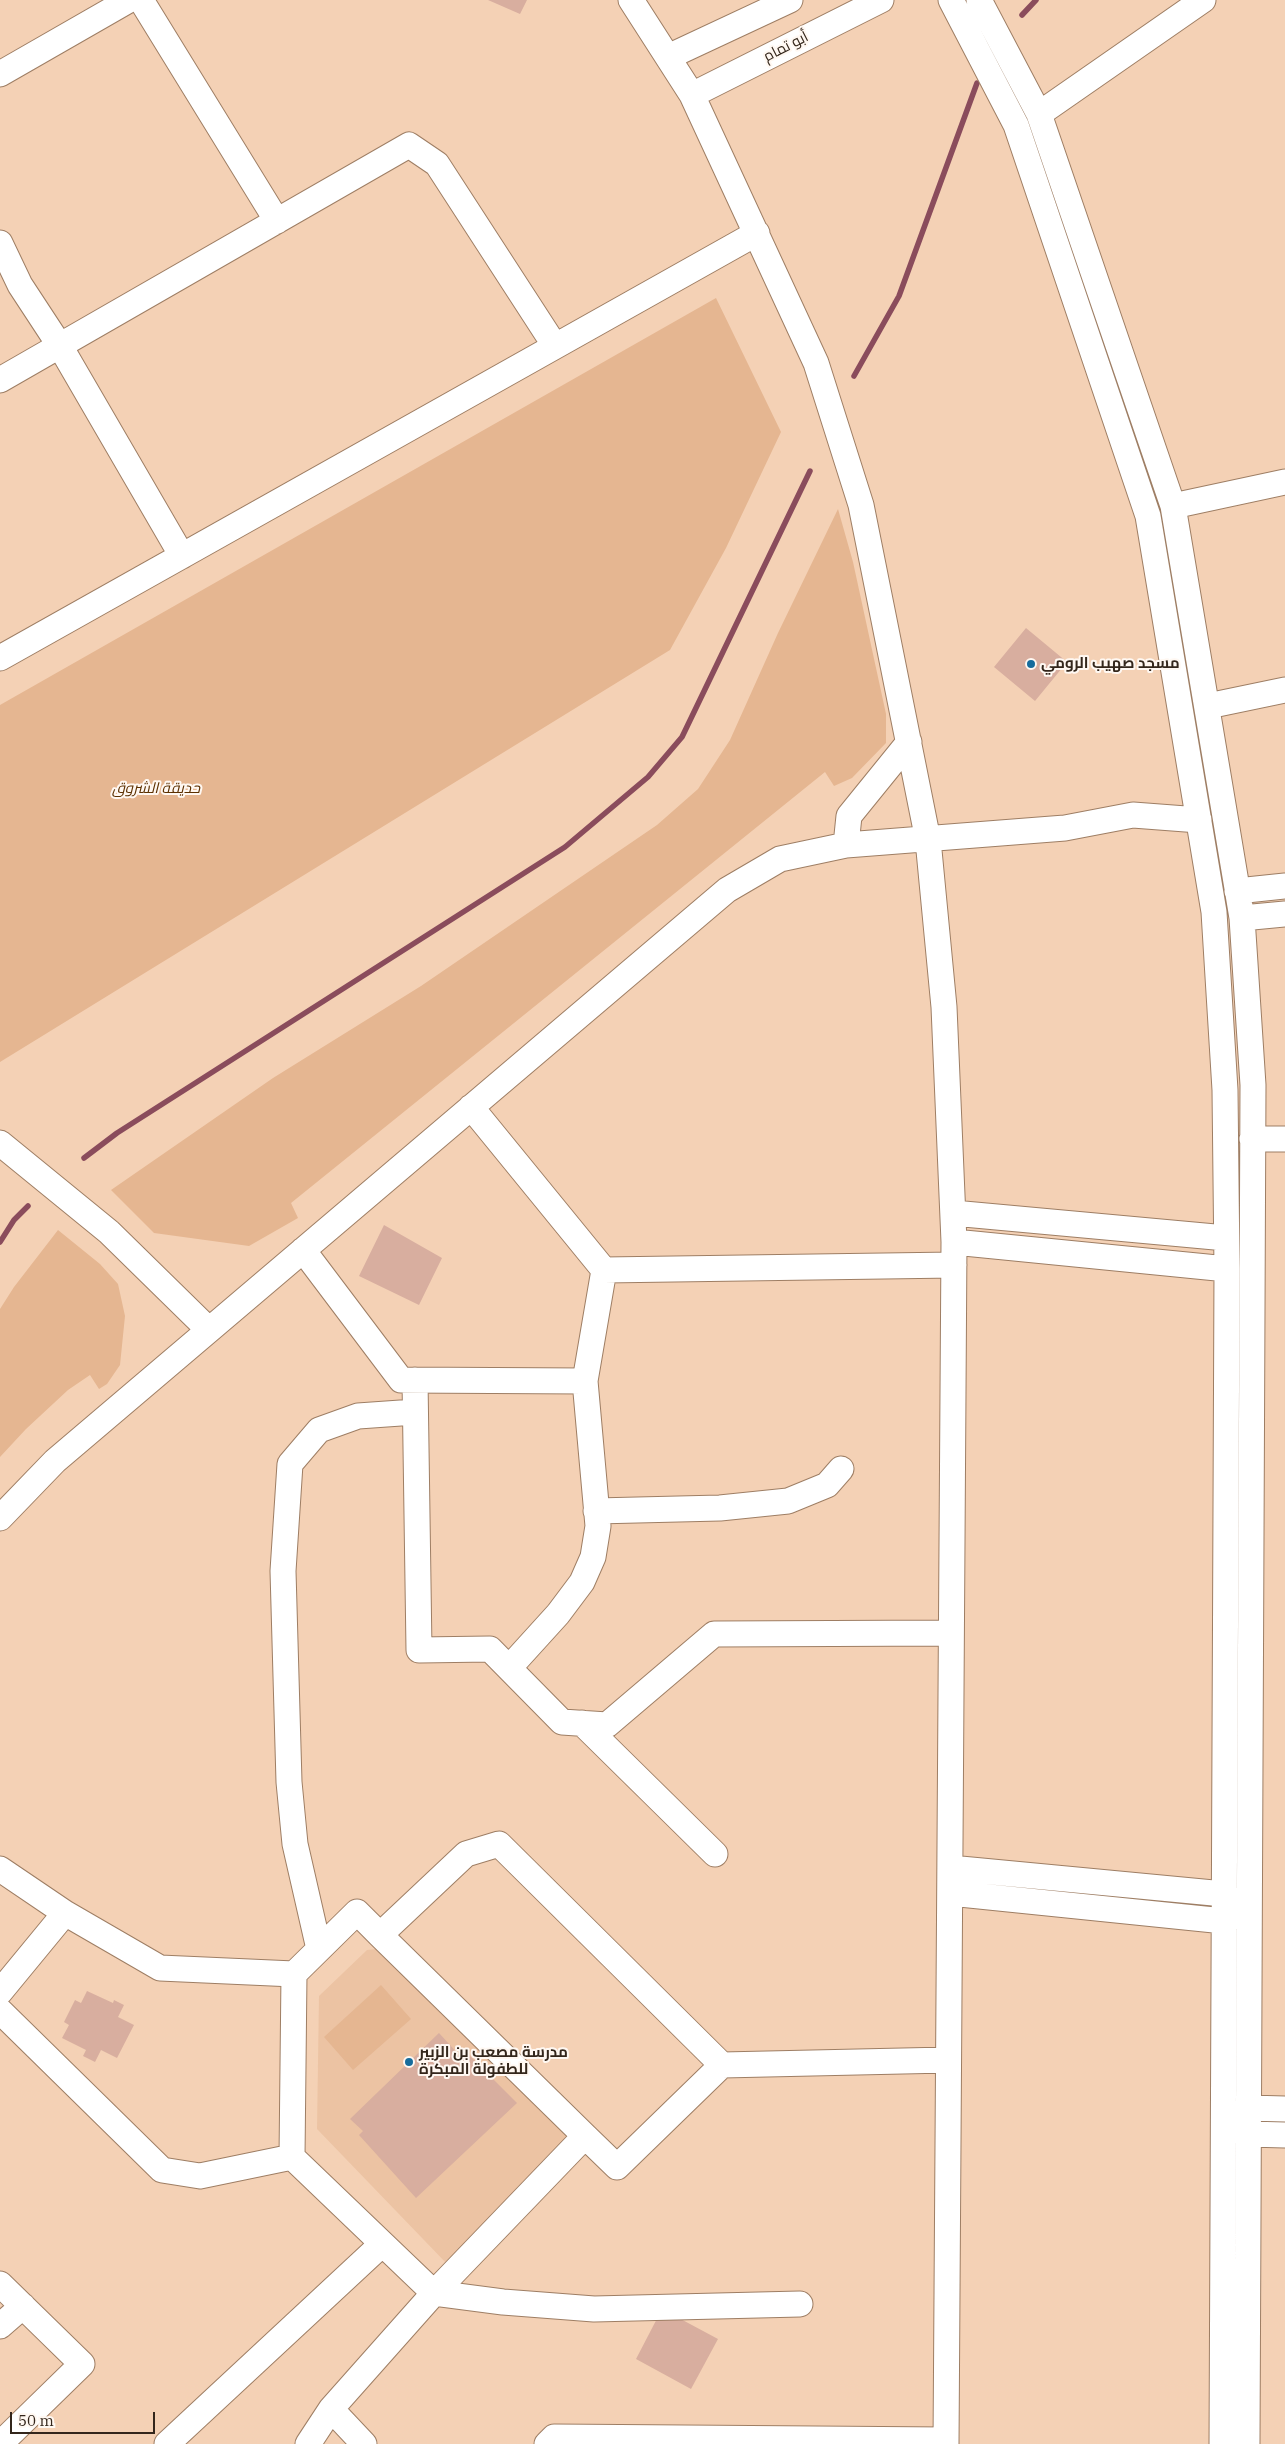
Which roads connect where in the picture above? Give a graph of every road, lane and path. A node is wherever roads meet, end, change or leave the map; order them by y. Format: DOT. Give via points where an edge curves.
graph roads {
  1 [pos="129,0"];
  2 [pos="141,0"];
  3 [pos="631,0"];
  4 [pos="790,0"];
  5 [pos="881,0"];
  6 [pos="951,0"];
  7 [pos="979,0"];
  8 [pos="1203,0"];
  9 [pos="99,7"];
  10 [pos="668,57"];
  11 [pos="0,74"];
  12 [pos="692,95"];
  13 [pos="1039,114"];
  14 [pos="277,221"];
  15 [pos="757,233"];
  16 [pos="0,243"];
  17 [pos="60,346"];
  18 [pos="555,346"];
  19 [pos="0,380"];
  20 [pos="1285,482"];
  21 [pos="1173,506"];
  22 [pos="182,556"];
  23 [pos="0,658"];
  24 [pos="1285,690"];
  25 [pos="1208,706"];
  26 [pos="909,742"];
  27 [pos="1199,820"];
  28 [pos="928,840"];
  29 [pos="846,845"];
  30 [pos="1285,886"];
  31 [pos="1237,891"];
  32 [pos="1285,914"];
  33 [pos="1242,918"];
  34 [pos="471,1107"];
  35 [pos="1252,1139"];
  36 [pos="1285,1139"];
  37 [pos="0,1143"];
  38 [pos="953,1213"];
  39 [pos="1226,1238"];
  40 [pos="303,1250"];
  41 [pos="954,1253"];
  42 [pos="1227,1269"];
  43 [pos="604,1270"];
  44 [pos="209,1330"];
  45 [pos="415,1380"];
  46 [pos="585,1381"];
  47 [pos="415,1412"];
  48 [pos="842,1469"];
  49 [pos="596,1511"];
  50 [pos="0,1518"];
  51 [pos="951,1633"];
  52 [pos="509,1668"];
  53 [pos="582,1723"];
  54 [pos="715,1854"];
  55 [pos="950,1868"];
  56 [pos="0,1869"];
  57 [pos="950,1893"];
  58 [pos="1224,1894"];
  59 [pos="1248,1911"];
  60 [pos="65,1913"];
  61 [pos="1224,1921"];
  62 [pos="380,1935"];
  63 [pos="319,1949"];
  64 [pos="294,1974"];
  65 [pos="0,1992"];
  66 [pos="0,2011"];
  67 [pos="948,2060"];
  68 [pos="722,2065"];
  69 [pos="1248,2108"];
  70 [pos="1285,2109"];
  71 [pos="1224,2124"];
  72 [pos="1248,2134"];
  73 [pos="1285,2135"];
  74 [pos="585,2136"];
  75 [pos="292,2157"];
  76 [pos="381,2245"];
  77 [pos="0,2284"];
  78 [pos="434,2293"];
  79 [pos="800,2304"];
  80 [pos="23,2306"];
  81 [pos="0,2326"];
  82 [pos="331,2409"];
  83 [pos="946,2442"];
  84 [pos="0,2444"];
  85 [pos="167,2444"];
  86 [pos="308,2444"];
  87 [pos="364,2444"];
  88 [pos="547,2444"];
  89 [pos="1222,2444"];
  90 [pos="1247,2444"];
  1 -- 9 [label="street"];
  2 -- 14 [label="street"];
  3 -- 10 [label="street"];
  4 -- 10 [label="street"];
  5 -- 12 [label="street, أبو تمام"];
  6 -- 27 [label="street" via="1016,126 1148,516"];
  7 -- 13 [label="street"];
  8 -- 13 [label="street"];
  9 -- 11 [label="street"];
  10 -- 12 [label="street"];
  12 -- 15 [label="street"];
  13 -- 21 [label="street"];
  14 -- 17 [label="street"];
  14 -- 18 [label="street" via="410,145 436,164"];
  15 -- 18 [label="street"];
  15 -- 26 [label="street" via="816,363 861,505"];
  16 -- 17 [label="street" via="20,286"];
  17 -- 19 [label="street"];
  17 -- 22 [label="street"];
  18 -- 22 [label="street"];
  20 -- 21 [label="street"];
  21 -- 25 [label="street"];
  22 -- 23 [label="street"];
  24 -- 25 [label="street"];
  25 -- 31 [label="street"];
  26 -- 28 [label="street"];
  26 -- 29 [label="street" via="849,816"];
  27 -- 28 [label="street" via="1133,815 1065,828"];
  27 -- 39 [label="street" via="1214,912 1225,1090"];
  28 -- 29 [label="street"];
  28 -- 38 [label="street" via="944,1007"];
  29 -- 34 [label="street" via="780,859 727,890"];
  30 -- 31 [label="street"];
  31 -- 33 [label="street"];
  32 -- 33 [label="street"];
  33 -- 35 [label="street"];
  34 -- 40 [label="street"];
  34 -- 43 [label="street"];
  35 -- 36 [label="street"];
  35 -- 59 [label="street"];
  37 -- 44 [label="street" via="109,1232"];
  38 -- 39 [label="street"];
  38 -- 41 [label="street"];
  39 -- 42 [label="street"];
  40 -- 44 [label="street"];
  40 -- 45 [label="street" via="401,1380"];
  41 -- 42 [label="street"];
  41 -- 43 [label="street"];
  41 -- 51 [label="street"];
  42 -- 58 [label="street"];
  43 -- 46 [label="street"];
  44 -- 50 [label="street" via="55,1461"];
  45 -- 46 [label="street"];
  45 -- 47 [label="street"];
  46 -- 49 [label="street"];
  47 -- 52 [label="street" via="419,1650 490,1649"];
  47 -- 63 [label="street" via="358,1416 319,1430 290,1464 283,1571 290,1782 295,1844"];
  48 -- 49 [label="street" via="827,1485 788,1501 720,1508"];
  49 -- 52 [label="street" via="598,1526 593,1557 582,1582"];
  51 -- 53 [label="street" via="714,1634 607,1725"];
  51 -- 55 [label="street"];
  52 -- 53 [label="street" via="562,1722"];
  53 -- 54 [label="street"];
  55 -- 57 [label="street"];
  55 -- 58 [label="street"];
  56 -- 60 [label="street"];
  57 -- 61 [label="street"];
  57 -- 67 [label="street"];
  58 -- 59 [label="street"];
  58 -- 61 [label="street"];
  59 -- 61 [label="street"];
  59 -- 69 [label="street"];
  60 -- 64 [label="street" via="160,1968"];
  60 -- 65 [label="street"];
  61 -- 71 [label="street"];
  62 -- 63 [label="street" via="357,1912"];
  62 -- 68 [label="street" via="466,1854 499,1844"];
  62 -- 74 [label="street"];
  63 -- 64 [label="street"];
  64 -- 75 [label="street"];
  66 -- 75 [label="street" via="162,2170 200,2176"];
  67 -- 68 [label="street"];
  67 -- 83 [label="street"];
  68 -- 74 [label="street" via="617,2167"];
  69 -- 70 [label="street"];
  69 -- 71 [label="street"];
  69 -- 72 [label="street"];
  71 -- 72 [label="street"];
  71 -- 89 [label="street"];
  72 -- 73 [label="street"];
  72 -- 90 [label="street"];
  74 -- 78 [label="street"];
  75 -- 76 [label="street"];
  76 -- 78 [label="street"];
  76 -- 85 [label="street"];
  77 -- 80 [label="street"];
  78 -- 79 [label="street" via="594,2309"];
  78 -- 82 [label="street"];
  80 -- 81 [label="street"];
  80 -- 84 [label="street" via="82,2364"];
  82 -- 86 [label="street"];
  82 -- 87 [label="street"];
  83 -- 88 [label="street" via="554,2437"];
}
